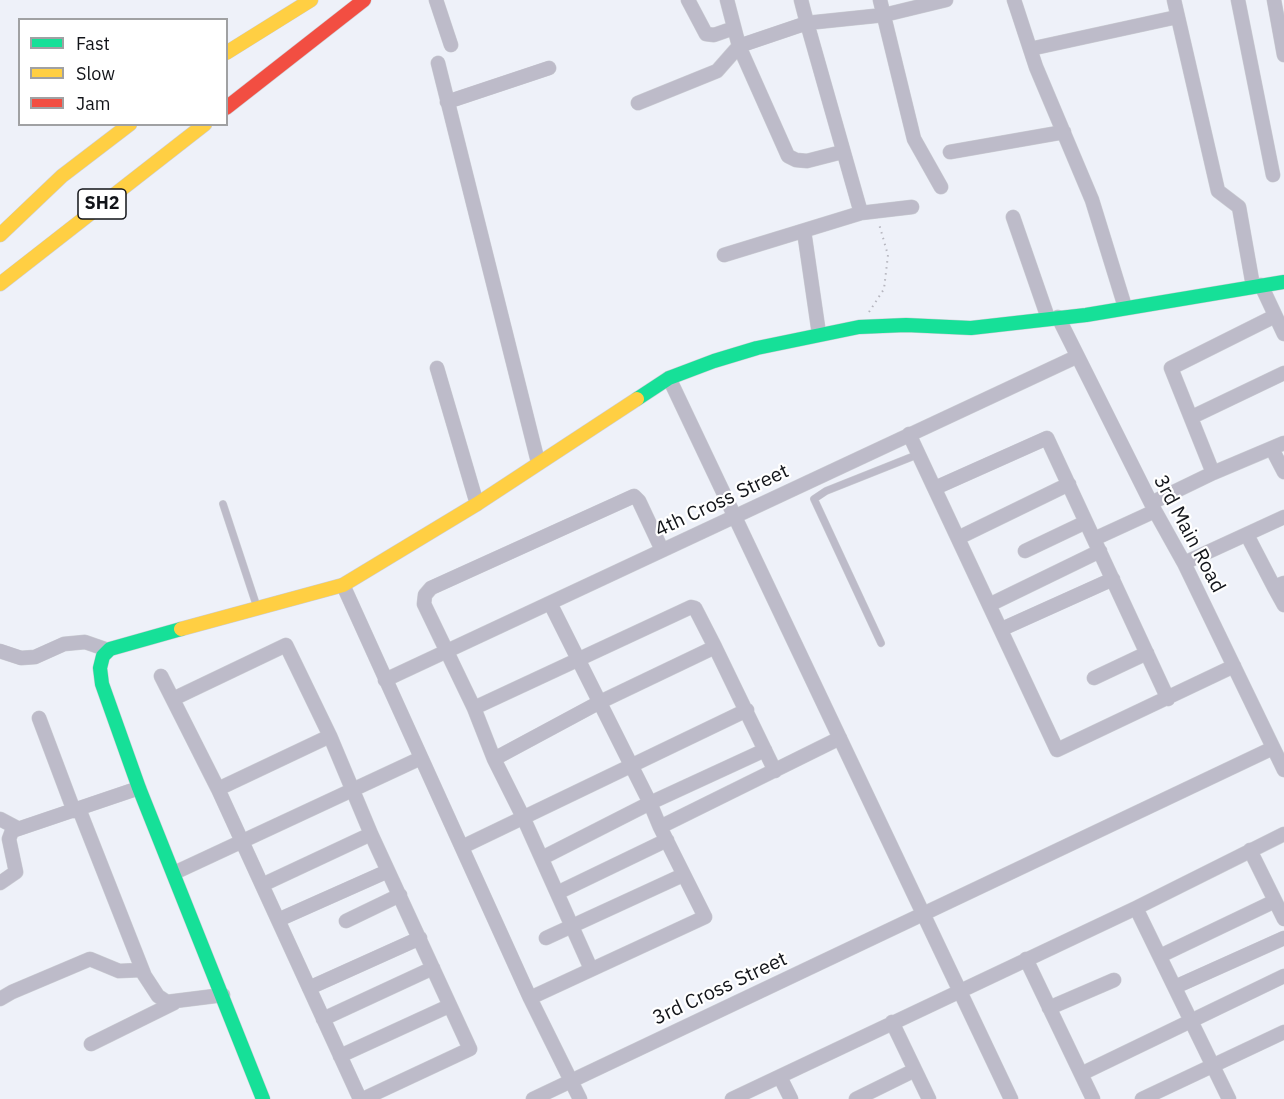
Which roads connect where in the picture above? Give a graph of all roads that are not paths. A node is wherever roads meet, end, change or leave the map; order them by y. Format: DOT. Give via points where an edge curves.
graph roads {
  1 [pos="311,0"];
  2 [pos="364,0"];
  3 [pos="436,0"];
  4 [pos="688,0"];
  5 [pos="727,0"];
  6 [pos="801,0"];
  7 [pos="880,0"];
  8 [pos="946,0"];
  9 [pos="1014,0"];
  10 [pos="1174,0"];
  11 [pos="1239,0"];
  12 [pos="1274,0"];
  13 [pos="884,15"];
  14 [pos="1177,17"];
  15 [pos="807,23"];
  16 [pos="734,28"];
  17 [pos="451,45"];
  18 [pos="739,46"];
  19 [pos="1283,46"];
  20 [pos="1030,49"];
  21 [pos="228,52"];
  22 [pos="438,63"];
  23 [pos="549,69"];
  24 [pos="447,102"];
  25 [pos="638,103"];
  26 [pos="228,106"];
  27 [pos="127,126"];
  28 [pos="202,126"];
  29 [pos="1064,132"];
  30 [pos="842,152"];
  31 [pos="950,152"];
  32 [pos="1273,175"];
  33 [pos="940,187"];
  34 [pos="912,207"];
  35 [pos="861,213"];
  36 [pos="1013,217"];
  37 [pos="804,231"];
  38 [pos="0,235"];
  39 [pos="724,255"];
  40 [pos="1284,282"];
  41 [pos="0,284"];
  42 [pos="1257,286"];
  43 [pos="1125,308"];
  44 [pos="1275,316"];
  45 [pos="1053,317"];
  46 [pos="819,334"];
  47 [pos="1284,334"];
  48 [pos="1076,357"];
  49 [pos="437,368"];
  50 [pos="1284,373"];
  51 [pos="669,378"];
  52 [pos="1191,417"];
  53 [pos="909,434"];
  54 [pos="1278,446"];
  55 [pos="919,454"];
  56 [pos="538,462"];
  57 [pos="1284,472"];
  58 [pos="1213,473"];
  59 [pos="1069,484"];
  60 [pos="934,489"];
  61 [pos="223,504"];
  62 [pos="477,504"];
  63 [pos="1153,507"];
  64 [pos="734,516"];
  65 [pos="1284,517"];
  66 [pos="1086,522"];
  67 [pos="1247,535"];
  68 [pos="958,538"];
  69 [pos="1097,545"];
  70 [pos="662,550"];
  71 [pos="1025,551"];
  72 [pos="1184,563"];
  73 [pos="1113,579"];
  74 [pos="343,585"];
  75 [pos="1279,585"];
  76 [pos="550,603"];
  77 [pos="1284,604"];
  78 [pos="989,605"];
  79 [pos="257,607"];
  80 [pos="1002,629"];
  81 [pos="881,643"];
  82 [pos="715,647"];
  83 [pos="108,650"];
  84 [pos="0,651"];
  85 [pos="446,652"];
  86 [pos="1147,653"];
  87 [pos="578,660"];
  88 [pos="1234,666"];
  89 [pos="162,676"];
  90 [pos="1094,678"];
  91 [pos="385,680"];
  92 [pos="173,699"];
  93 [pos="1168,699"];
  94 [pos="600,702"];
  95 [pos="474,708"];
  96 [pos="747,711"];
  97 [pos="39,718"];
  98 [pos="330,736"];
  99 [pos="840,738"];
  100 [pos="1273,748"];
  101 [pos="765,750"];
  102 [pos="421,759"];
  103 [pos="494,759"];
  104 [pos="632,764"];
  105 [pos="1284,770"];
  106 [pos="775,771"];
  107 [pos="139,788"];
  108 [pos="218,789"];
  109 [pos="354,790"];
  110 [pos="650,803"];
  111 [pos="77,810"];
  112 [pos="523,817"];
  113 [pos="0,819"];
  114 [pos="660,827"];
  115 [pos="17,828"];
  116 [pos="371,834"];
  117 [pos="1284,834"];
  118 [pos="667,840"];
  119 [pos="242,841"];
  120 [pos="462,847"];
  121 [pos="1250,850"];
  122 [pos="542,858"];
  123 [pos="388,871"];
  124 [pos="174,873"];
  125 [pos="684,875"];
  126 [pos="0,884"];
  127 [pos="262,885"];
  128 [pos="557,892"];
  129 [pos="400,896"];
  130 [pos="1275,901"];
  131 [pos="1136,908"];
  132 [pos="923,914"];
  133 [pos="1284,919"];
  134 [pos="278,920"];
  135 [pos="346,921"];
  136 [pos="570,927"];
  137 [pos="420,938"];
  138 [pos="546,938"];
  139 [pos="1284,938"];
  140 [pos="1160,956"];
  141 [pos="1026,959"];
  142 [pos="433,968"];
  143 [pos="591,969"];
  144 [pos="144,974"];
  145 [pos="1284,976"];
  146 [pos="1114,980"];
  147 [pos="1175,987"];
  148 [pos="309,988"];
  149 [pos="960,990"];
  150 [pos="224,995"];
  151 [pos="530,998"];
  152 [pos="0,999"];
  153 [pos="174,1004"];
  154 [pos="449,1006"];
  155 [pos="1049,1008"];
  156 [pos="323,1019"];
  157 [pos="1191,1020"];
  158 [pos="892,1022"];
  159 [pos="1284,1032"];
  160 [pos="91,1044"];
  161 [pos="340,1056"];
  162 [pos="1213,1065"];
  163 [pos="915,1070"];
  164 [pos="1081,1074"];
  165 [pos="780,1077"];
  166 [pos="571,1081"];
  167 [pos="263,1099"];
  168 [pos="361,1099"];
  169 [pos="533,1099"];
  170 [pos="580,1099"];
  171 [pos="732,1099"];
  172 [pos="791,1099"];
  173 [pos="856,1099"];
  174 [pos="929,1099"];
  175 [pos="1011,1099"];
  176 [pos="1093,1099"];
  177 [pos="1142,1099"];
  178 [pos="1229,1099"];
  1 -- 21 [label="street"];
  2 -- 26 [label="street"];
  3 -- 17 [label="street"];
  4 -- 16 [label="street" via="706,34"];
  5 -- 16 [label="street"];
  6 -- 15 [label="street"];
  7 -- 13 [label="street"];
  8 -- 13 [label="street"];
  9 -- 20 [label="street"];
  10 -- 14 [label="street"];
  11 -- 32 [label="street"];
  12 -- 19 [label="street"];
  13 -- 15 [label="street"];
  13 -- 33 [label="street" via="914,139"];
  14 -- 20 [label="street"];
  14 -- 42 [label="street" via="1218,191 1235,202 1242,215"];
  15 -- 18 [label="street"];
  15 -- 30 [label="street"];
  16 -- 18 [label="street"];
  18 -- 25 [label="street" via="717,70"];
  18 -- 30 [label="street" via="788,156 807,161"];
  20 -- 29 [label="street"];
  22 -- 24 [label="street"];
  23 -- 24 [label="street"];
  24 -- 56 [label="street"];
  27 -- 38 [label="street, SH2" via="62,176"];
  28 -- 41 [label="street, SH2"];
  29 -- 31 [label="street"];
  29 -- 43 [label="street" via="1092,200"];
  30 -- 35 [label="street"];
  34 -- 35 [label="street"];
  35 -- 37 [label="street"];
  36 -- 45 [label="street, 3rd Main Road"];
  37 -- 39 [label="street"];
  37 -- 46 [label="street"];
  40 -- 42 [label="street"];
  42 -- 43 [label="street"];
  42 -- 44 [label="street"];
  43 -- 45 [label="street"];
  44 -- 47 [label="street"];
  44 -- 52 [label="street" via="1171,368"];
  45 -- 46 [label="street" via="971,328 906,325"];
  45 -- 48 [label="street, 3rd Main Road"];
  46 -- 51 [label="street" via="757,348"];
  48 -- 53 [label="street, 4th Cross Street"];
  48 -- 63 [label="street, 3rd Main Road"];
  49 -- 62 [label="street"];
  50 -- 52 [label="street"];
  51 -- 56 [label="street"];
  51 -- 64 [label="street"];
  52 -- 58 [label="street"];
  53 -- 55 [label="street"];
  53 -- 64 [label="street, 4th Cross Street"];
  54 -- 57 [label="street"];
  54 -- 58 [label="street"];
  55 -- 60 [label="street"];
  55 -- 81 [label="lane" via="814,499"];
  56 -- 62 [label="street"];
  58 -- 63 [label="street"];
  59 -- 60 [label="street" via="1047,438"];
  59 -- 66 [label="street"];
  59 -- 68 [label="street"];
  60 -- 68 [label="street"];
  61 -- 79 [label="lane"];
  62 -- 74 [label="street"];
  63 -- 69 [label="street"];
  63 -- 72 [label="street, 3rd Main Road"];
  64 -- 70 [label="street, 4th Cross Street"];
  64 -- 99 [label="street"];
  65 -- 67 [label="street"];
  66 -- 69 [label="street"];
  66 -- 71 [label="street"];
  67 -- 72 [label="street"];
  67 -- 75 [label="street"];
  68 -- 78 [label="street"];
  69 -- 73 [label="street"];
  69 -- 78 [label="street"];
  70 -- 76 [label="street, 4th Cross Street"];
  70 -- 85 [label="street" via="634,495 430,588 424,604"];
  72 -- 88 [label="street, 3rd Main Road"];
  73 -- 80 [label="street"];
  73 -- 86 [label="street"];
  74 -- 79 [label="street"];
  74 -- 91 [label="street"];
  75 -- 77 [label="street"];
  76 -- 85 [label="street, 4th Cross Street"];
  76 -- 87 [label="street"];
  78 -- 80 [label="street"];
  79 -- 83 [label="street"];
  80 -- 93 [label="street" via="1057,750"];
  82 -- 87 [label="street" via="691,607"];
  82 -- 94 [label="street"];
  82 -- 96 [label="street"];
  83 -- 84 [label="street" via="85,642 64,644 28,658"];
  83 -- 107 [label="street" via="100,668 102,684"];
  85 -- 91 [label="street, 4th Cross Street"];
  85 -- 95 [label="street"];
  86 -- 90 [label="street"];
  86 -- 93 [label="street"];
  87 -- 94 [label="street"];
  87 -- 95 [label="street"];
  88 -- 93 [label="street"];
  88 -- 100 [label="street, 3rd Main Road"];
  89 -- 92 [label="street"];
  91 -- 102 [label="street"];
  92 -- 98 [label="street" via="286,645"];
  92 -- 108 [label="street"];
  94 -- 103 [label="street"];
  94 -- 104 [label="street"];
  95 -- 103 [label="street"];
  96 -- 101 [label="street"];
  96 -- 104 [label="street"];
  97 -- 111 [label="street"];
  98 -- 108 [label="street"];
  98 -- 109 [label="street"];
  99 -- 106 [label="street"];
  99 -- 132 [label="street"];
  100 -- 105 [label="street, 3rd Main Road"];
  100 -- 132 [label="street, 3rd Cross Street"];
  101 -- 106 [label="street"];
  101 -- 110 [label="street"];
  102 -- 109 [label="street"];
  102 -- 120 [label="street"];
  103 -- 112 [label="street"];
  104 -- 110 [label="street"];
  104 -- 112 [label="street"];
  106 -- 114 [label="street"];
  107 -- 111 [label="street"];
  107 -- 124 [label="street"];
  108 -- 119 [label="street"];
  109 -- 116 [label="street"];
  109 -- 119 [label="street"];
  110 -- 114 [label="street"];
  110 -- 122 [label="street"];
  111 -- 115 [label="street"];
  111 -- 144 [label="street"];
  112 -- 120 [label="street"];
  112 -- 122 [label="street"];
  113 -- 115 [label="street"];
  114 -- 118 [label="street"];
  115 -- 126 [label="street" via="9,834 16,872"];
  116 -- 123 [label="street"];
  116 -- 127 [label="street"];
  117 -- 121 [label="street"];
  118 -- 125 [label="street"];
  118 -- 128 [label="street"];
  119 -- 124 [label="street"];
  119 -- 127 [label="street"];
  120 -- 151 [label="street"];
  121 -- 130 [label="street"];
  121 -- 131 [label="street"];
  122 -- 128 [label="street"];
  123 -- 129 [label="street"];
  123 -- 134 [label="street"];
  124 -- 150 [label="street"];
  125 -- 136 [label="street"];
  125 -- 143 [label="street" via="705,917"];
  127 -- 134 [label="street"];
  128 -- 136 [label="street"];
  129 -- 135 [label="street"];
  129 -- 137 [label="street"];
  130 -- 133 [label="street"];
  130 -- 140 [label="street"];
  131 -- 140 [label="street"];
  131 -- 141 [label="street"];
  132 -- 149 [label="street"];
  132 -- 166 [label="street, 3rd Cross Street"];
  134 -- 148 [label="street"];
  136 -- 138 [label="street"];
  136 -- 143 [label="street"];
  137 -- 142 [label="street"];
  137 -- 148 [label="street"];
  139 -- 147 [label="street"];
  140 -- 147 [label="street"];
  141 -- 149 [label="street"];
  141 -- 155 [label="street"];
  142 -- 154 [label="street"];
  142 -- 156 [label="street"];
  143 -- 151 [label="street"];
  144 -- 152 [label="street" via="138,969 119,971 90,960"];
  144 -- 153 [label="street" via="158,996"];
  145 -- 157 [label="street"];
  146 -- 155 [label="street"];
  147 -- 157 [label="street"];
  148 -- 156 [label="street"];
  149 -- 158 [label="street"];
  149 -- 175 [label="street"];
  150 -- 153 [label="street"];
  150 -- 167 [label="street"];
  151 -- 166 [label="street"];
  153 -- 160 [label="street"];
  154 -- 161 [label="street"];
  154 -- 168 [label="street" via="470,1049"];
  155 -- 164 [label="street"];
  156 -- 161 [label="street"];
  157 -- 162 [label="street"];
  157 -- 164 [label="street"];
  158 -- 163 [label="street"];
  158 -- 165 [label="street"];
  159 -- 162 [label="street"];
  161 -- 168 [label="street"];
  162 -- 177 [label="street"];
  162 -- 178 [label="street"];
  163 -- 173 [label="street"];
  163 -- 174 [label="street"];
  164 -- 176 [label="street"];
  165 -- 171 [label="street"];
  165 -- 172 [label="street"];
  166 -- 169 [label="street, 3rd Cross Street"];
  166 -- 170 [label="street"];
}
